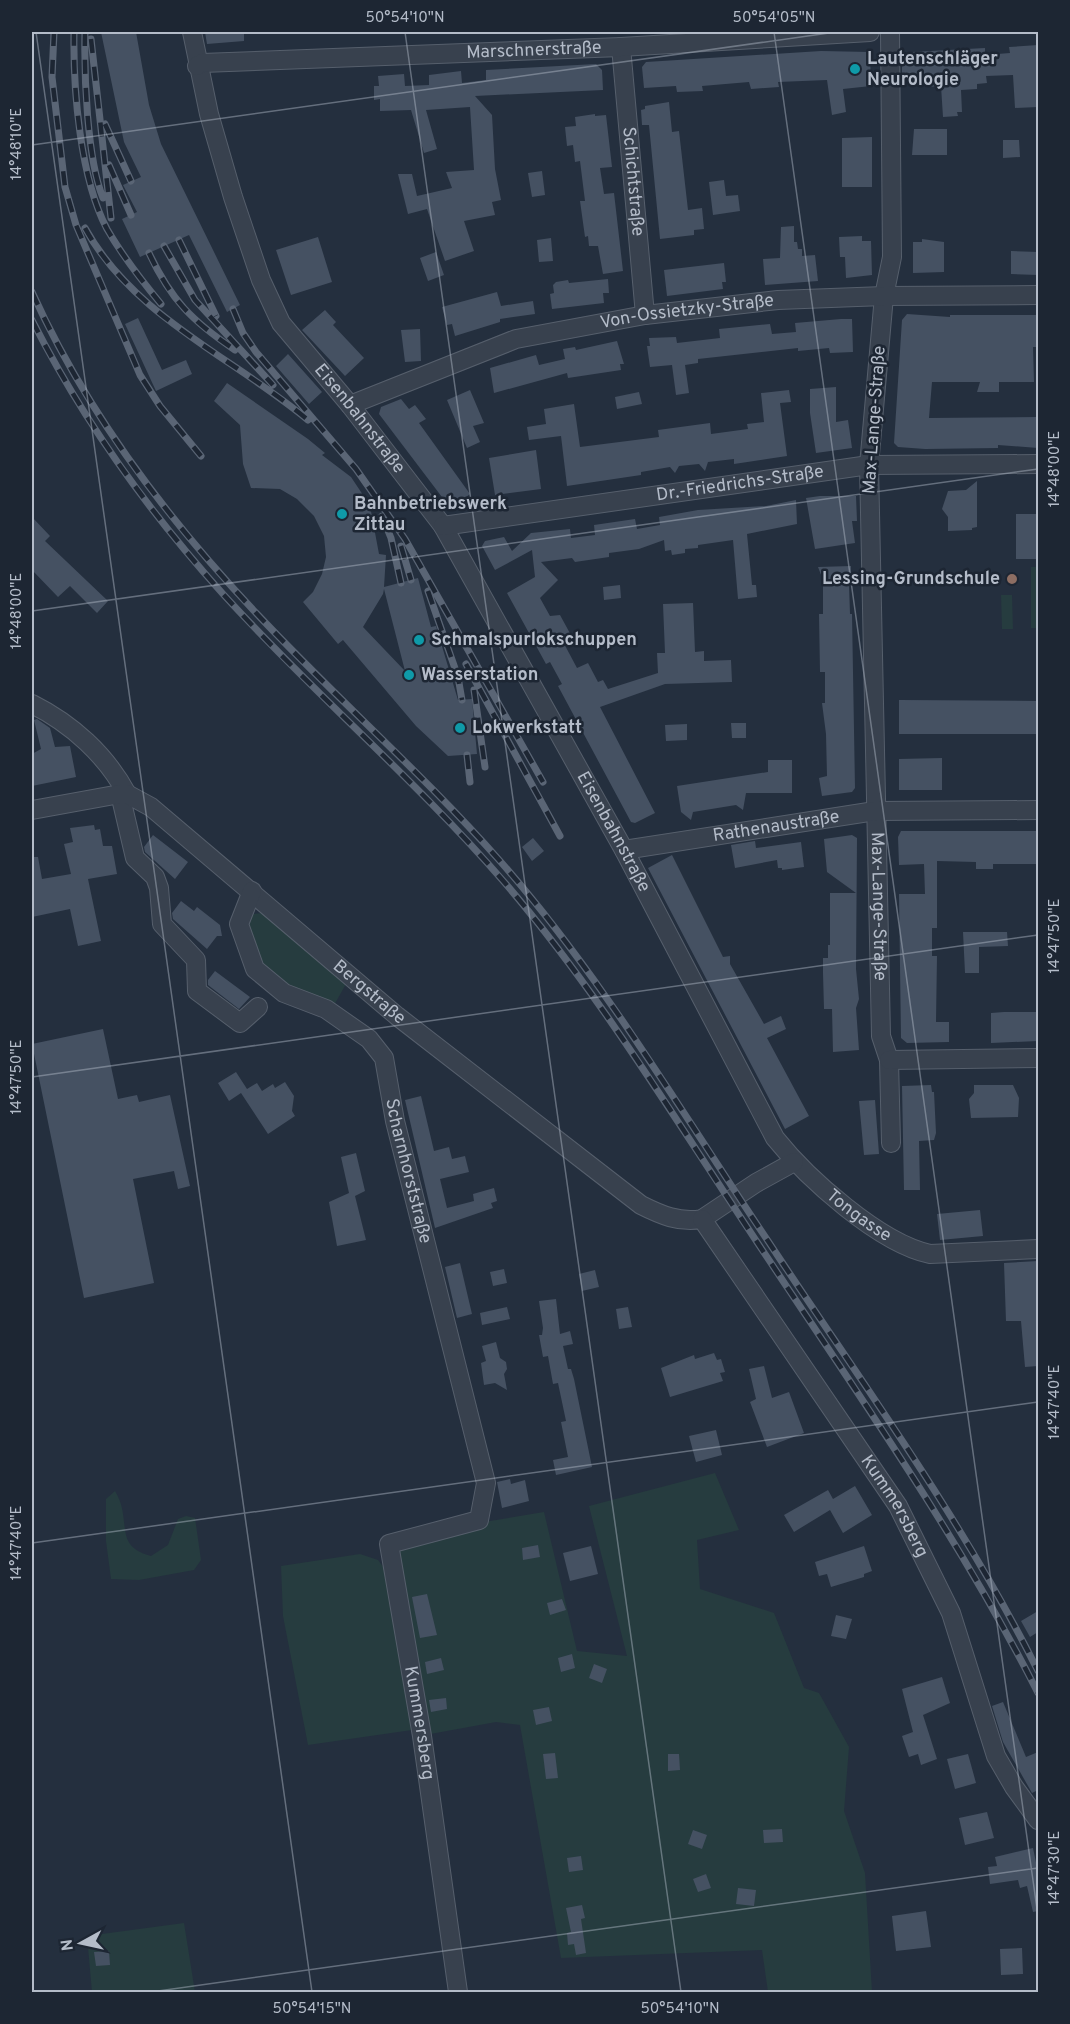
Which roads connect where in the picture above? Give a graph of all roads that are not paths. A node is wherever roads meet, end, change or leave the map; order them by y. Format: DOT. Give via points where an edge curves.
graph roads {
  1 [pos="192,32"];
  2 [pos="870,32"];
  3 [pos="890,32"];
  4 [pos="621,47"];
  5 [pos="198,66"];
  6 [pos="1038,295"];
  7 [pos="884,296"];
  8 [pos="645,315"];
  9 [pos="350,405"];
  10 [pos="1038,464"];
  11 [pos="869,465"];
  12 [pos="443,526"];
  13 [pos="32,704"];
  14 [pos="124,794"];
  15 [pos="32,810"];
  16 [pos="1038,810"];
  17 [pos="875,811"];
  18 [pos="624,850"];
  19 [pos="252,891"];
  20 [pos="258,1007"];
  21 [pos="1038,1058"];
  22 [pos="889,1060"];
  23 [pos="891,1143"];
  24 [pos="794,1162"];
  25 [pos="702,1219"];
  26 [pos="1038,1249"];
  27 [pos="479,1520"];
  28 [pos="1038,1820"];
  29 [pos="458,1992"];
  1 -- 5 [label="street, Eisenbahnstraße"];
  2 -- 4 [label="street, Marschnerstraße"];
  3 -- 7 [label="street, Max-Lange-Straße" via="892,257"];
  4 -- 5 [label="street, Marschnerstraße"];
  4 -- 8 [label="street, Schichtstraße"];
  5 -- 9 [label="street, Eisenbahnstraße" via="233,197 261,280 291,337"];
  6 -- 7 [label="street, Von-Ossietzky-Straße"];
  7 -- 8 [label="street, Von-Ossietzky-Straße" via="778,300"];
  7 -- 11 [label="street, Max-Lange-Straße"];
  8 -- 9 [label="street, Von-Ossietzky-Straße" via="516,339"];
  9 -- 12 [label="street, Eisenbahnstraße"];
  10 -- 11 [label="street, Dr.-Friedrichs-Straße"];
  11 -- 12 [label="street, Dr.-Friedrichs-Straße"];
  11 -- 17 [label="street, Max-Lange-Straße"];
  12 -- 18 [label="street, Eisenbahnstraße"];
  13 -- 14 [label="street" via="66,723 114,769"];
  14 -- 15 [label="street"];
  14 -- 19 [label="street, Bergstraße" via="152,807"];
  14 -- 20 [label="street" via="135,858 155,878 162,924 196,960 197,991 240,1023"];
  16 -- 17 [label="street, Rathenaustraße"];
  17 -- 18 [label="street, Rathenaustraße"];
  17 -- 22 [label="street, Max-Lange-Straße" via="881,1036"];
  18 -- 24 [label="street, Eisenbahnstraße" via="775,1138"];
  19 -- 25 [label="street, Bergstraße" via="397,1016 641,1205 668,1218"];
  19 -- 27 [label="street, Scharnhorststraße" via="239,924 255,969 284,993 326,1009 369,1039 384,1058 395,1121 486,1483"];
  21 -- 22 [label="street"];
  22 -- 23 [label="street, Max-Lange-Straße"];
  24 -- 25 [label="street"];
  24 -- 26 [label="street, Tongasse" via="821,1187 912,1250 930,1254"];
  25 -- 28 [label="street, Kummersberg" via="898,1506 951,1613 996,1756"];
  27 -- 29 [label="street, Kummersberg" via="388,1544 422,1736"];
}
